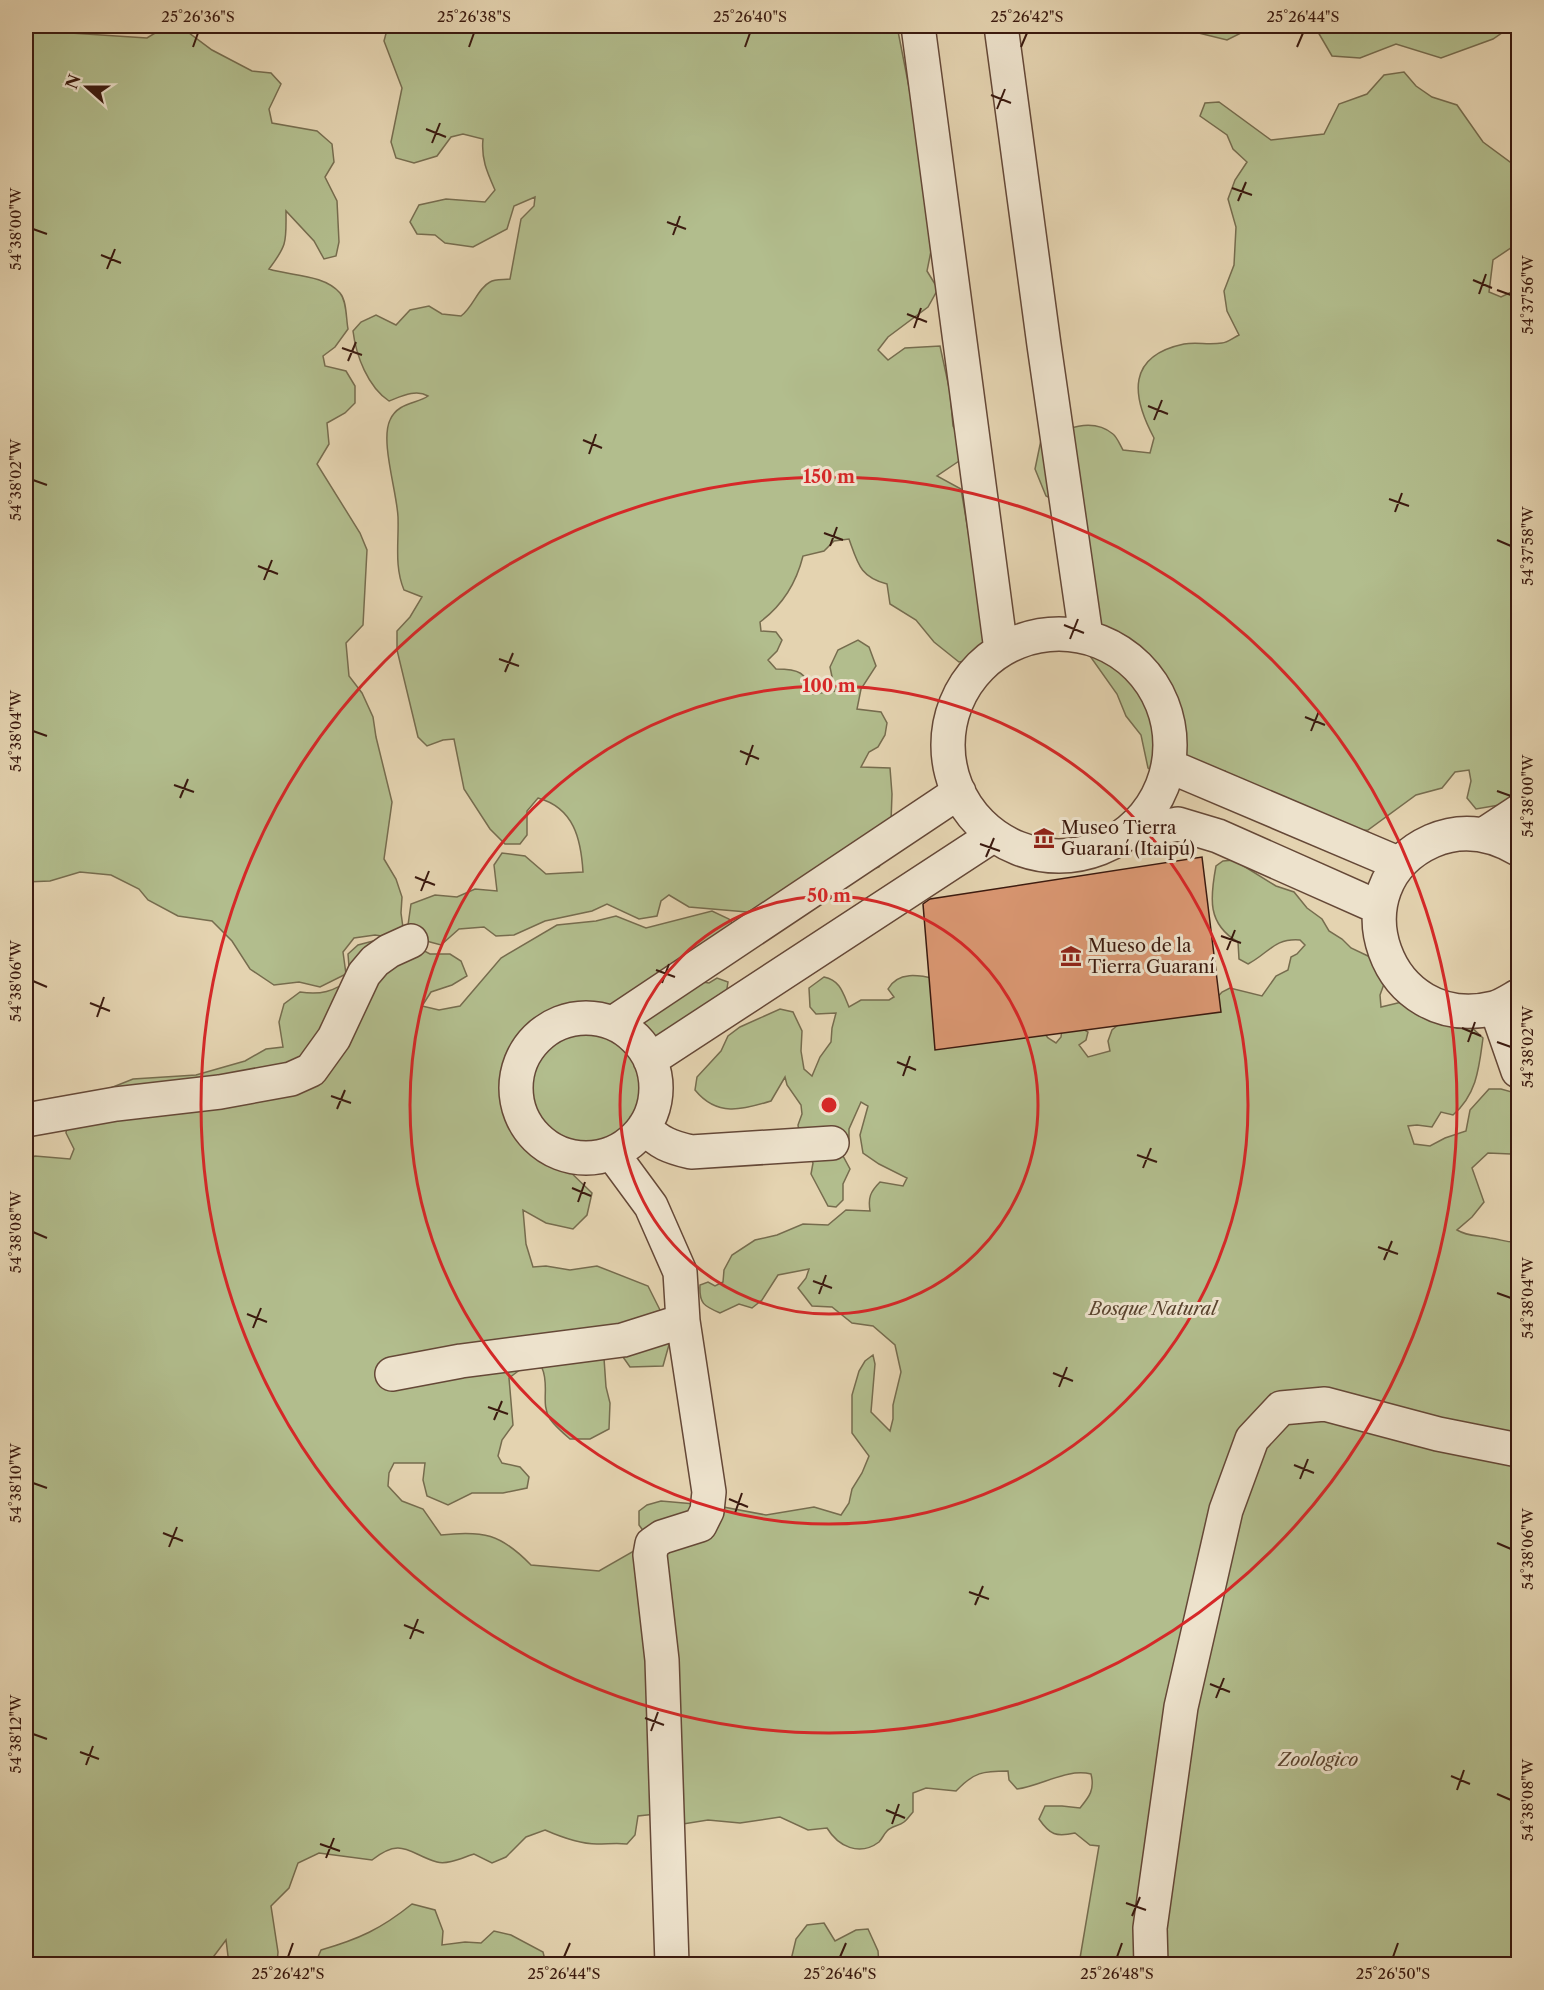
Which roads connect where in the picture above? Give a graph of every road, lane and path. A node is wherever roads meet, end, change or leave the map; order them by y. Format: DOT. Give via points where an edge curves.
graph roads {
  1 [pos="918,26"];
  2 [pos="1000,26"];
  3 [pos="1086,636"];
  4 [pos="1001,650"];
  5 [pos="1169,766"];
  6 [pos="959,792"];
  7 [pos="1518,812"];
  8 [pos="1126,834"];
  9 [pos="994,835"];
  10 [pos="1482,835"];
  11 [pos="1518,849"];
  12 [pos="1400,864"];
  13 [pos="1380,908"];
  14 [pos="411,941"];
  15 [pos="1507,1002"];
  16 [pos="613,1023"];
  17 [pos="650,1060"];
  18 [pos="1518,1071"];
  19 [pos="26,1120"];
  20 [pos="644,1127"];
  21 [pos="832,1143"];
  22 [pos="612,1153"];
  23 [pos="682,1321"];
  24 [pos="392,1374"];
  25 [pos="1518,1450"];
  26 [pos="672,1965"];
  27 [pos="1151,1965"];
  1 -- 4 [label="lane"];
  2 -- 3 [label="lane"];
  3 -- 4 [label="lane" via="1057,633 1028,638"];
  3 -- 5 [label="lane" via="1118,649 1144,671 1161,700 1170,732"];
  4 -- 6 [label="lane" via="976,671 952,718 949,761"];
  5 -- 8 [label="lane" via="1154,804"];
  5 -- 12 [label="lane"];
  6 -- 9 [label="lane" via="974,816"];
  6 -- 16 [label="lane"];
  7 -- 10 [label="lane"];
  8 -- 9 [label="lane" via="1095,851 1060,856 1025,851"];
  8 -- 13 [label="lane" via="1178,824 1218,836"];
  9 -- 17 [label="lane"];
  10 -- 11 [label="lane" via="1500,838"];
  10 -- 12 [label="lane" via="1446,835 1421,846"];
  12 -- 13 [label="lane" via="1387,885"];
  13 -- 15 [label="lane" via="1380,939 1391,968 1410,991 1436,1006 1466,1012"];
  14 -- 19 [label="lane" via="389,951 364,974 334,1038 311,1070 291,1079 220,1092"];
  15 -- 18 [label="lane"];
  16 -- 17 [label="lane" via="635,1038"];
  16 -- 22 [label="lane" via="590,1017 567,1020 547,1030 530,1045 519,1065 515,1088 519,1111 530,1131 546,1146 567,1156 590,1158"];
  17 -- 20 [label="lane" via="655,1094"];
  20 -- 21 [label="lane" via="657,1140 691,1152"];
  20 -- 22 [label="lane"];
  22 -- 23 [label="lane" via="651,1206 680,1272"];
  23 -- 24 [label="lane" via="623,1340"];
  23 -- 26 [label="lane" via="709,1492 707,1511 700,1525 662,1537 652,1544 650,1556 662,1660"];
  25 -- 27 [label="lane" via="1325,1404 1281,1408 1252,1439 1226,1510 1181,1707 1150,1928"];
}
